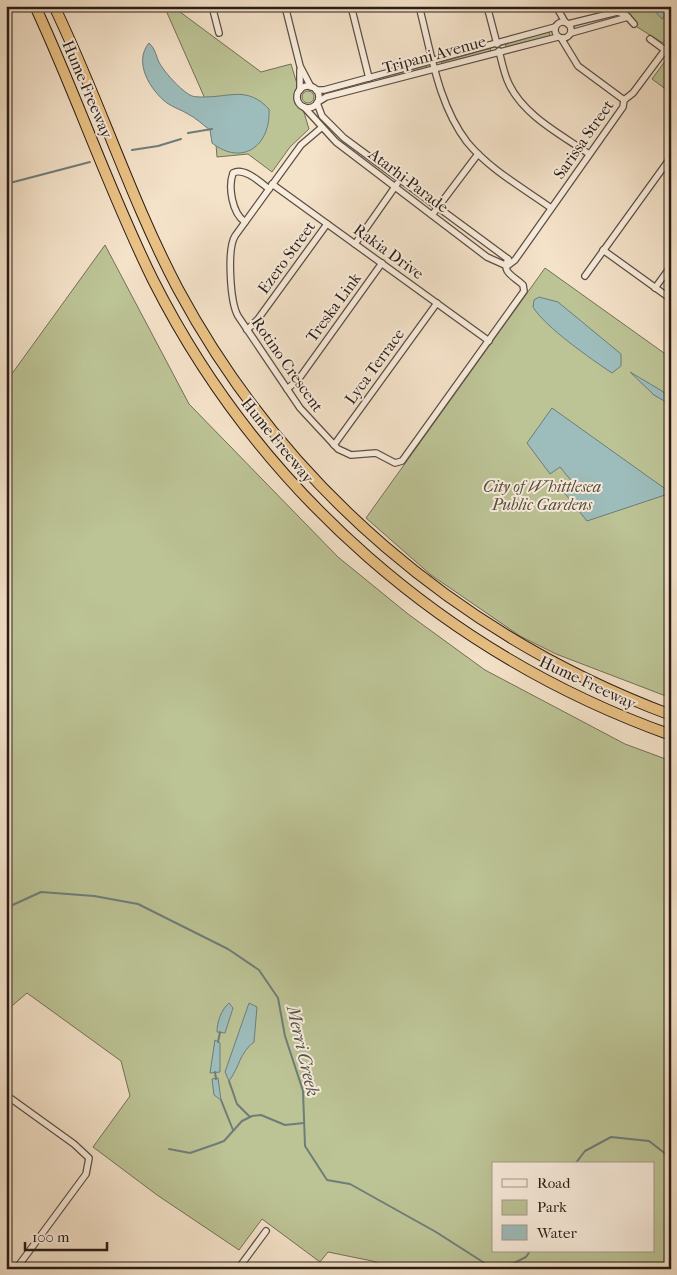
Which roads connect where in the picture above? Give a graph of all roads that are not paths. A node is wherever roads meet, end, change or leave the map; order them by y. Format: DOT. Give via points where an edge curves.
graph roads {
  1 [pos="35,6"];
  2 [pos="54,6"];
  3 [pos="212,6"];
  4 [pos="285,6"];
  5 [pos="351,6"];
  6 [pos="419,6"];
  7 [pos="487,6"];
  8 [pos="556,7"];
  9 [pos="628,17"];
  10 [pos="566,23"];
  11 [pos="634,24"];
  12 [pos="556,26"];
  13 [pos="219,33"];
  14 [pos="564,36"];
  15 [pos="650,39"];
  16 [pos="671,42"];
  17 [pos="497,44"];
  18 [pos="665,50"];
  19 [pos="499,51"];
  20 [pos="433,61"];
  21 [pos="300,66"];
  22 [pos="435,68"];
  23 [pos="369,78"];
  24 [pos="314,89"];
  25 [pos="300,90"];
  26 [pos="624,100"];
  27 [pos="317,102"];
  28 [pos="304,107"];
  29 [pos="321,128"];
  30 [pos="478,154"];
  31 [pos="589,154"];
  32 [pos="670,158"];
  33 [pos="400,180"];
  34 [pos="271,186"];
  35 [pos="395,187"];
  36 [pos="438,208"];
  37 [pos="551,208"];
  38 [pos="432,215"];
  39 [pos="244,222"];
  40 [pos="327,224"];
  41 [pos="355,244"];
  42 [pos="603,250"];
  43 [pos="382,263"];
  44 [pos="507,263"];
  45 [pos="671,266"];
  46 [pos="585,276"];
  47 [pos="655,288"];
  48 [pos="671,299"];
  49 [pos="437,303"];
  50 [pos="247,330"];
  51 [pos="489,340"];
  52 [pos="287,389"];
  53 [pos="334,445"];
  54 [pos="671,715"];
  55 [pos="671,735"];
  56 [pos="6,1095"];
  57 [pos="266,1232"];
  58 [pos="16,1269"];
  59 [pos="238,1269"];
  1 -- 55 [label="highway, Hume Freeway" via="153,279 205,369 271,459 355,546 437,613 503,656 571,693"];
  2 -- 54 [label="highway, Hume Freeway" via="177,286 233,379 300,464 347,514 384,547 481,621 573,674"];
  3 -- 13 [label="street"];
  4 -- 21 [label="street"];
  5 -- 23 [label="street"];
  6 -- 20 [label="street"];
  7 -- 17 [label="street"];
  8 -- 10 [label="street"];
  8 -- 12 [label="street"];
  9 -- 10 [label="street" via="617,12"];
  9 -- 11 [label="street"];
  9 -- 14 [label="street, Tripani Avenue"];
  10 -- 12 [label="street, Tripani Avenue"];
  10 -- 14 [label="street"];
  12 -- 14 [label="street"];
  12 -- 17 [label="street, Tripani Avenue"];
  14 -- 19 [label="street, Tripani Avenue"];
  14 -- 26 [label="street" via="568,51 578,66"];
  15 -- 18 [label="street"];
  16 -- 18 [label="street, Sarissa Street"];
  17 -- 20 [label="street, Tripani Avenue"];
  18 -- 26 [label="street, Sarissa Street" via="633,94"];
  19 -- 22 [label="street, Tripani Avenue"];
  19 -- 31 [label="street" via="509,85 519,100 533,114"];
  20 -- 22 [label="street"];
  20 -- 23 [label="street, Tripani Avenue"];
  21 -- 24 [label="street"];
  21 -- 25 [label="street"];
  22 -- 27 [label="street, Tripani Avenue"];
  22 -- 30 [label="street" via="448,109"];
  23 -- 24 [label="street, Tripani Avenue" via="324,90"];
  24 -- 25 [label="street" via="305,87"];
  24 -- 27 [label="street" via="318,95"];
  25 -- 28 [label="street" via="298,100"];
  26 -- 31 [label="street, Sarissa Street" via="623,107"];
  27 -- 28 [label="street" via="311,108"];
  27 -- 33 [label="street, Atarhi Parade" via="322,116 338,133"];
  28 -- 29 [label="street, Atarhi Parade"];
  29 -- 34 [label="street, Rotino Crescent" via="301,145"];
  29 -- 35 [label="street, Atarhi Parade"];
  30 -- 36 [label="street"];
  30 -- 37 [label="street"];
  31 -- 37 [label="street, Sarissa Street"];
  32 -- 42 [label="street"];
  33 -- 35 [label="street"];
  33 -- 36 [label="street, Atarhi Parade"];
  34 -- 39 [label="street, Rotino Crescent"];
  34 -- 39 [label="street, Rakia Drive" via="239,170 233,173 234,209"];
  34 -- 40 [label="street, Rakia Drive"];
  35 -- 38 [label="street, Atarhi Parade"];
  35 -- 41 [label="street"];
  36 -- 38 [label="street"];
  36 -- 44 [label="street, Atarhi Parade"];
  37 -- 44 [label="street, Sarissa Street" via="528,245"];
  38 -- 44 [label="street, Atarhi Parade" via="487,257"];
  39 -- 50 [label="street, Rotino Crescent" via="230,249 235,309"];
  40 -- 41 [label="street, Rakia Drive"];
  40 -- 50 [label="street, Ezero Street"];
  41 -- 43 [label="street, Rakia Drive"];
  42 -- 46 [label="street"];
  42 -- 47 [label="street"];
  43 -- 49 [label="street, Rakia Drive"];
  43 -- 52 [label="street, Treska Link" via="298,380"];
  44 -- 51 [label="street, Rotino Crescent" via="513,277 524,289"];
  45 -- 47 [label="street"];
  47 -- 48 [label="street"];
  49 -- 51 [label="street, Rakia Drive"];
  49 -- 53 [label="street, Lyca Terrace"];
  50 -- 52 [label="street, Rotino Crescent"];
  51 -- 53 [label="street, Rotino Crescent" via="400,462 395,463 376,453 347,454"];
  52 -- 53 [label="street, Rotino Crescent"];
  56 -- 58 [label="street" via="89,1158 86,1174"];
  57 -- 59 [label="street"];
}
